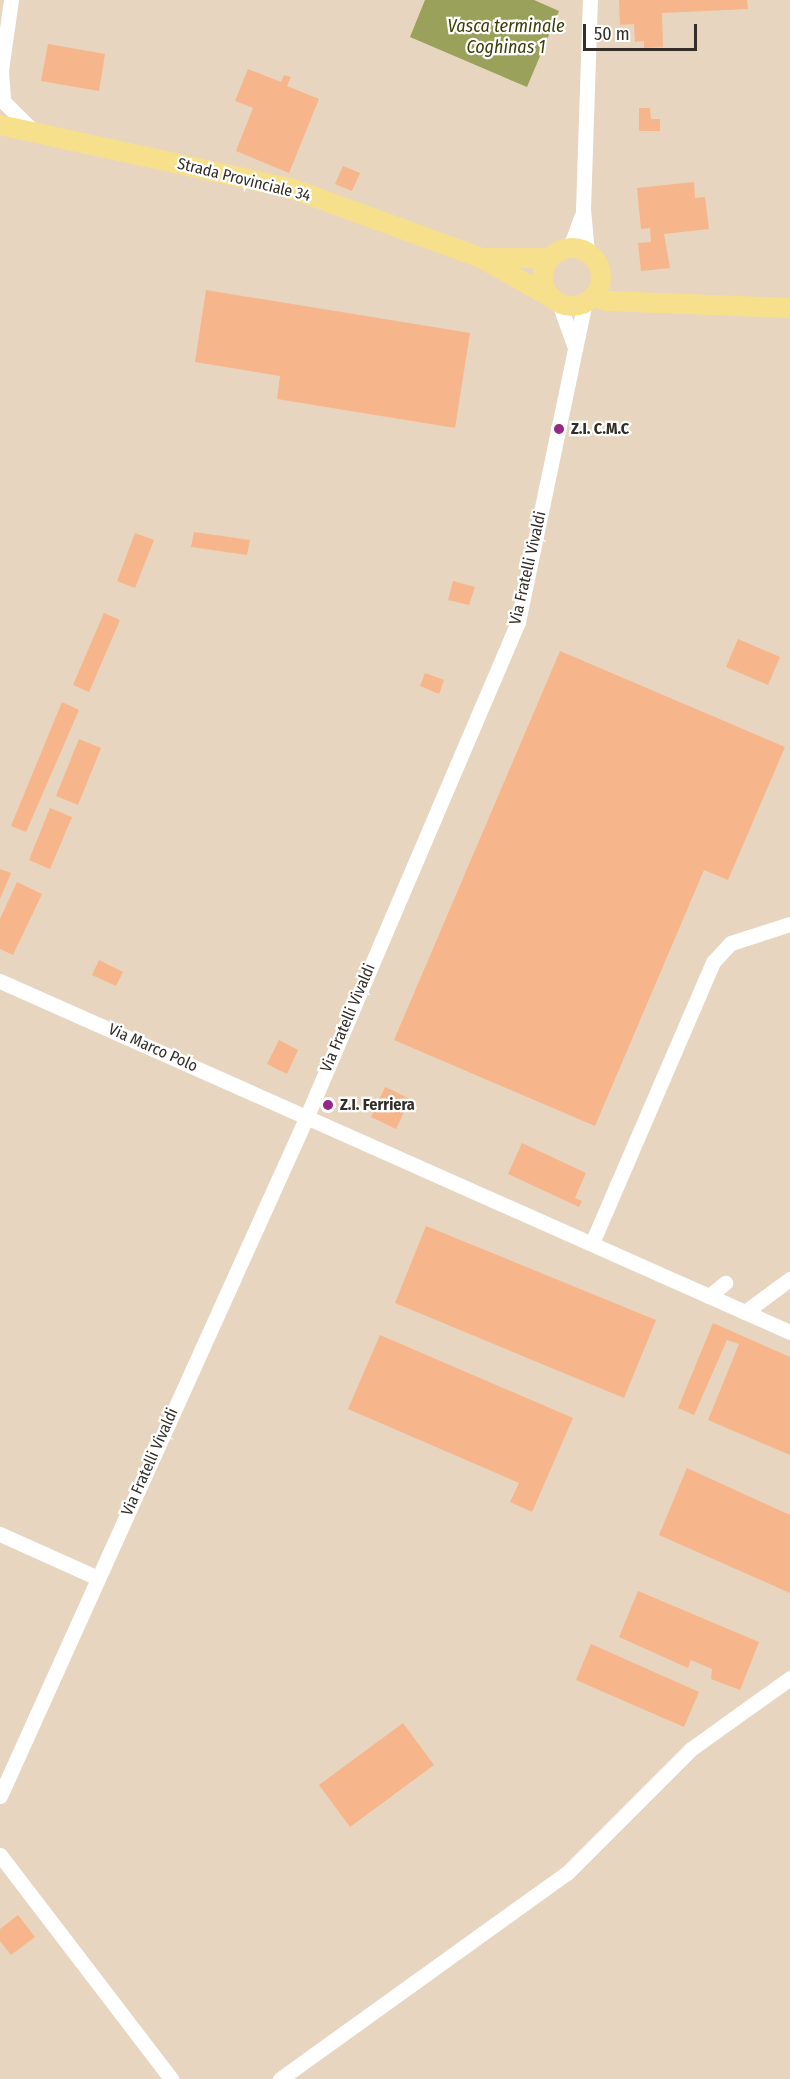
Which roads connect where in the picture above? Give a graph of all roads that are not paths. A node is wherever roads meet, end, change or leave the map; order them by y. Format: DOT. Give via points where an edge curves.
graph roads {
  1 [pos="11,0"];
  2 [pos="590,0"];
  3 [pos="0,70"];
  4 [pos="0,124"];
  5 [pos="32,130"];
  6 [pos="583,209"];
  7 [pos="587,252"];
  8 [pos="553,255"];
  9 [pos="482,258"];
  10 [pos="600,275"];
  11 [pos="589,299"];
  12 [pos="649,300"];
  13 [pos="556,301"];
  14 [pos="790,308"];
  15 [pos="576,351"];
  16 [pos="790,924"];
  17 [pos="0,981"];
  18 [pos="307,1116"];
  19 [pos="592,1244"];
  20 [pos="790,1279"];
  21 [pos="725,1283"];
  22 [pos="709,1296"];
  23 [pos="745,1312"];
  24 [pos="790,1332"];
  25 [pos="0,1534"];
  26 [pos="99,1578"];
  27 [pos="790,1678"];
  28 [pos="0,1796"];
  29 [pos="0,1855"];
  30 [pos="171,2079"];
  31 [pos="280,2079"];
  1 -- 3 [label="street"];
  2 -- 6 [label="street"];
  3 -- 5 [label="street" via="3,101"];
  4 -- 5 [label="main road, Strada Provinciale 34"];
  5 -- 9 [label="main road, Strada Provinciale 34" via="290,188"];
  6 -- 7 [label="street"];
  6 -- 8 [label="street" via="572,242"];
  7 -- 8 [label="main road"];
  7 -- 10 [label="main road"];
  8 -- 9 [label="main road, Strada Provinciale 34"];
  8 -- 13 [label="main road" via="543,274"];
  9 -- 13 [label="main road, Strada Provinciale 34"];
  10 -- 11 [label="main road"];
  10 -- 12 [label="main road"];
  11 -- 12 [label="main road"];
  11 -- 13 [label="main road"];
  11 -- 15 [label="street, Via Fratelli Vivaldi"];
  12 -- 14 [label="main road"];
  13 -- 15 [label="street"];
  15 -- 18 [label="street, Via Fratelli Vivaldi" via="518,622"];
  16 -- 19 [label="street" via="731,943 713,962"];
  17 -- 18 [label="street, Via Marco Polo"];
  18 -- 19 [label="street, Via Marco Polo"];
  18 -- 26 [label="street, Via Fratelli Vivaldi"];
  19 -- 22 [label="street, Via Marco Polo"];
  20 -- 23 [label="street"];
  21 -- 22 [label="street"];
  22 -- 23 [label="street, Via Marco Polo"];
  23 -- 24 [label="street, Via Marco Polo"];
  25 -- 26 [label="street"];
  26 -- 28 [label="street, Via Fratelli Vivaldi"];
  27 -- 31 [label="street" via="691,1749 567,1873"];
  29 -- 30 [label="street"];
}
